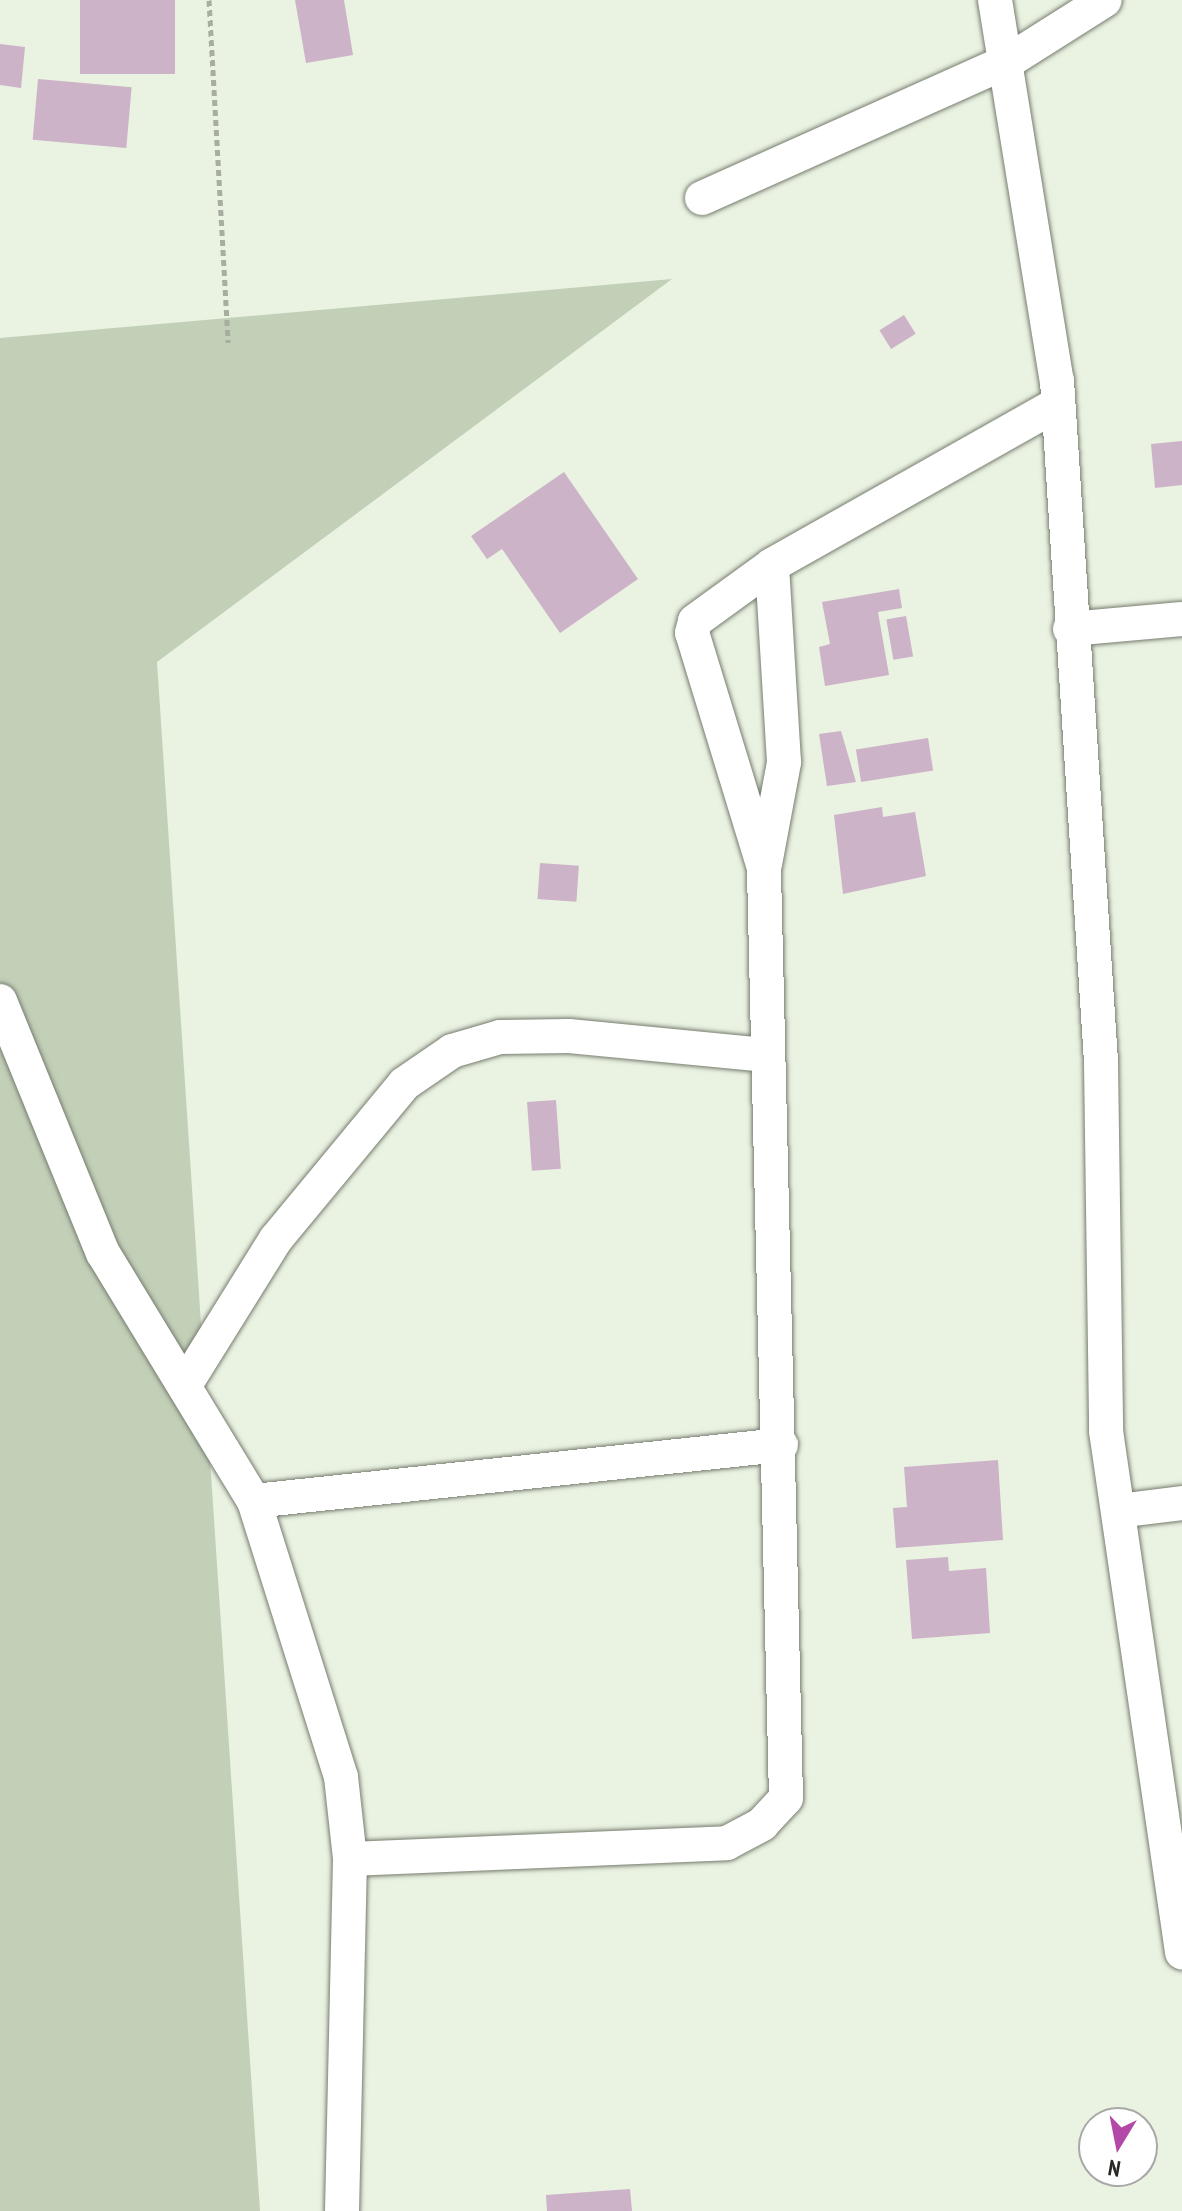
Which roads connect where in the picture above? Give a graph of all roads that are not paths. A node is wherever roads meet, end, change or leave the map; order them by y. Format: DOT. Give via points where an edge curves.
graph roads {
  1 [pos="995,0"];
  2 [pos="1105,0"];
  3 [pos="1010,60"];
  4 [pos="702,198"];
  5 [pos="1058,404"];
  6 [pos="772,565"];
  7 [pos="1182,619"];
  8 [pos="1070,629"];
  9 [pos="764,868"];
  10 [pos="0,1001"];
  11 [pos="767,1055"];
  12 [pos="185,1385"];
  13 [pos="781,1445"];
  14 [pos="254,1501"];
  15 [pos="1182,1503"];
  16 [pos="1118,1511"];
  17 [pos="1176,1852"];
  18 [pos="350,1859"];
  19 [pos="1182,1952"];
  20 [pos="342,2211"];
  1 -- 3 [label="street"];
  2 -- 3 [label="street"];
  3 -- 4 [label="street"];
  3 -- 5 [label="street"];
  5 -- 6 [label="street"];
  5 -- 8 [label="street"];
  6 -- 9 [label="street" via="784,762"];
  6 -- 9 [label="street" via="695,621 692,633"];
  7 -- 8 [label="street"];
  8 -- 16 [label="street" via="1101,1062 1106,1431"];
  9 -- 11 [label="street"];
  10 -- 12 [label="street" via="103,1253"];
  11 -- 12 [label="street" via="569,1036 500,1037 452,1051 404,1084 276,1239"];
  11 -- 13 [label="street"];
  12 -- 14 [label="street"];
  13 -- 14 [label="street"];
  13 -- 18 [label="street" via="789,1760 786,1798 762,1824 727,1843"];
  14 -- 18 [label="street" via="341,1777"];
  15 -- 16 [label="street"];
  16 -- 17 [label="street"];
  17 -- 19 [label="street"];
  18 -- 20 [label="street"];
}
